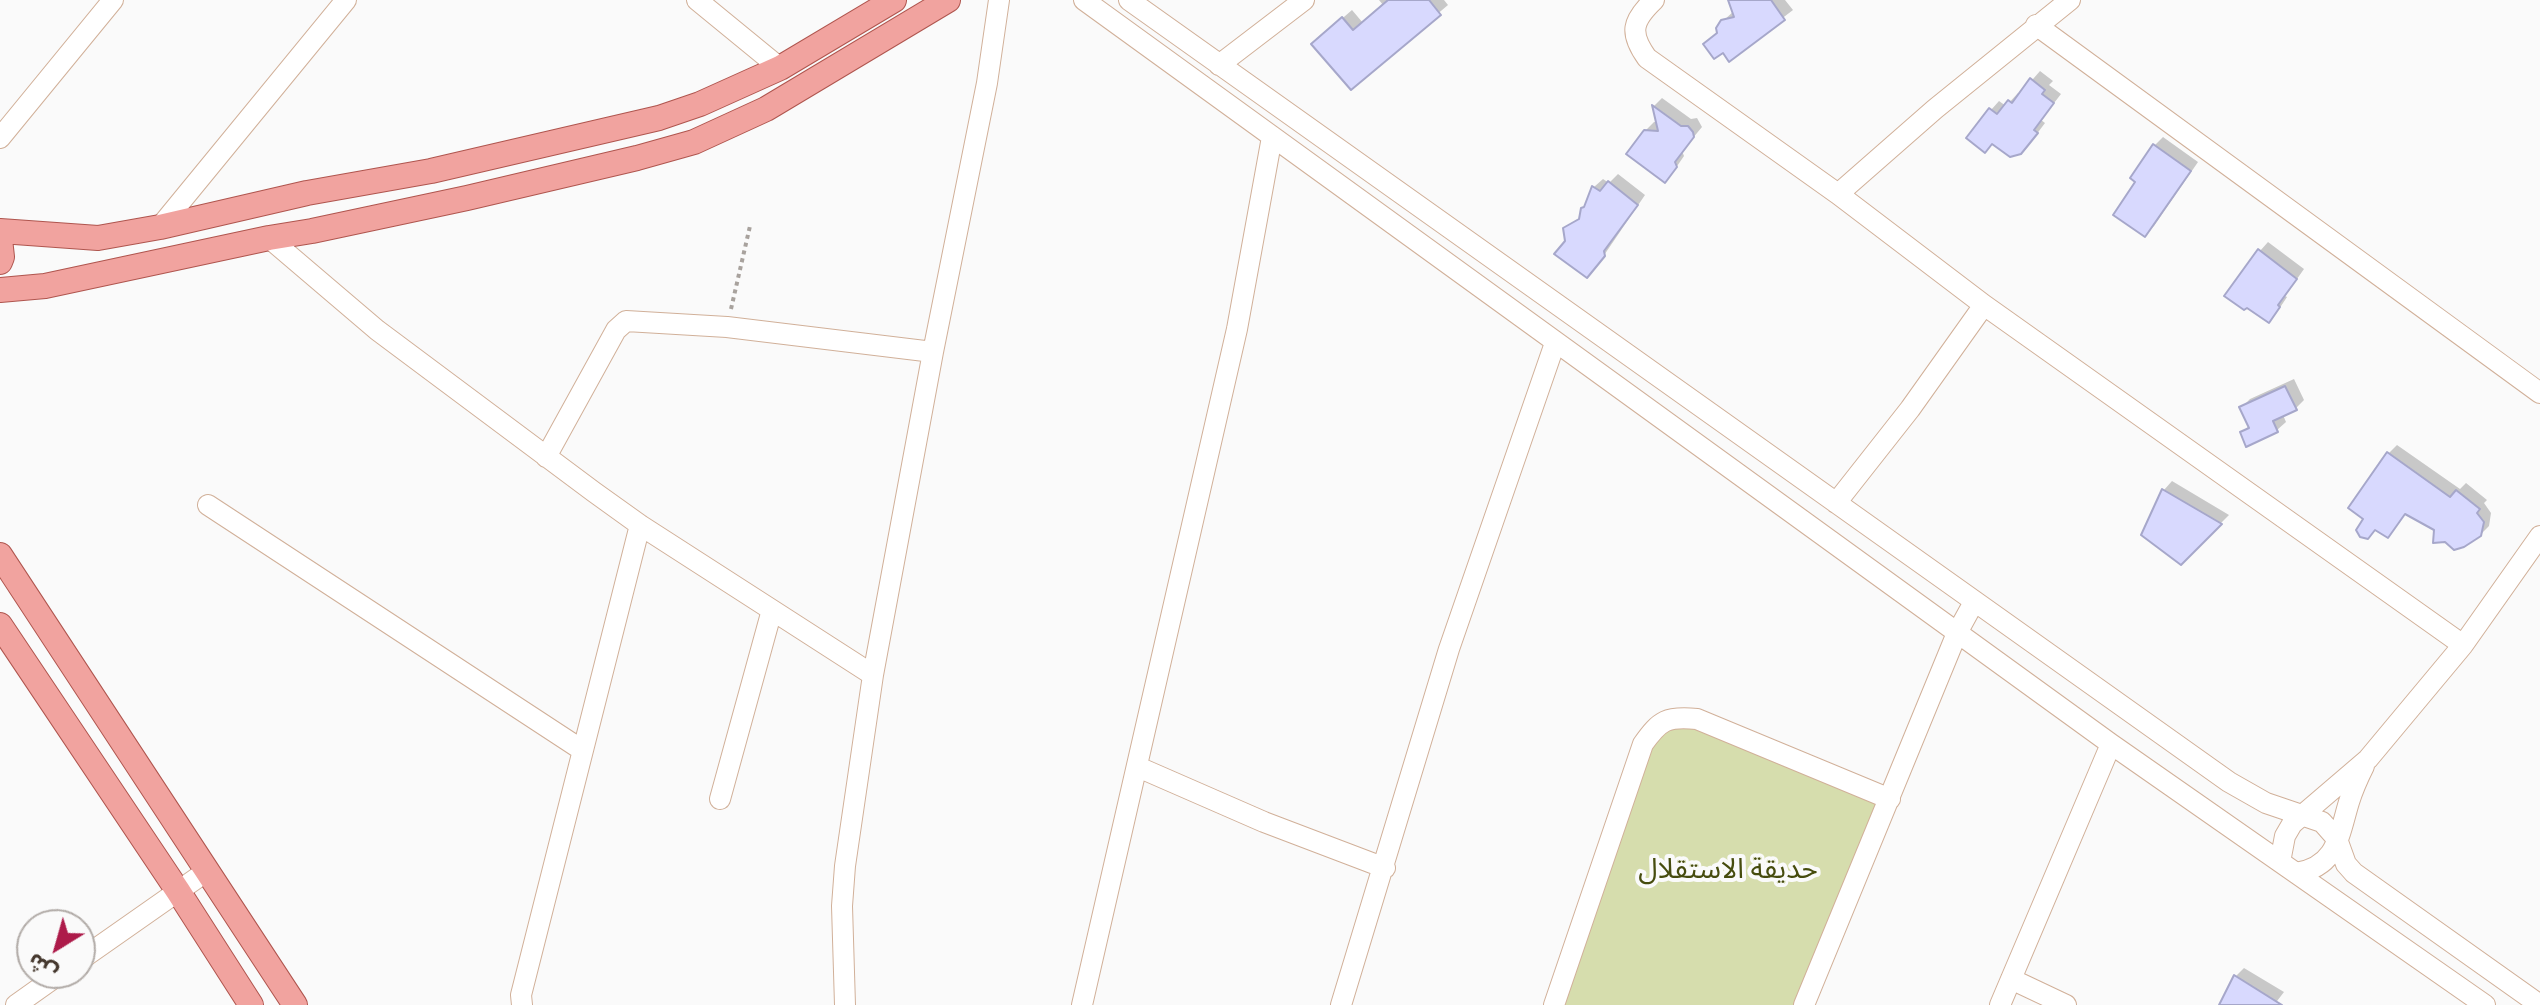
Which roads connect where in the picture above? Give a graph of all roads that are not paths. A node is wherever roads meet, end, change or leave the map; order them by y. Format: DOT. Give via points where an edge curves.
graph roads {
  1 [pos="113,0"];
  2 [pos="346,0"];
  3 [pos="697,0"];
  4 [pos="894,0"];
  5 [pos="948,0"];
  6 [pos="999,0"];
  7 [pos="1084,0"];
  8 [pos="1129,0"];
  9 [pos="1304,0"];
  10 [pos="1654,0"];
  11 [pos="2070,0"];
  12 [pos="2036,25"];
  13 [pos="1219,65"];
  14 [pos="780,68"];
  15 [pos="1272,137"];
  16 [pos="0,138"];
  17 [pos="307,193"];
  18 [pos="1838,194"];
  19 [pos="160,227"];
  20 [pos="0,231"];
  21 [pos="312,231"];
  22 [pos="269,238"];
  23 [pos="0,239"];
  24 [pos="0,262"];
  25 [pos="0,290"];
  26 [pos="1984,305"];
  27 [pos="1555,343"];
  28 [pos="933,352"];
  29 [pos="2540,393"];
  30 [pos="546,457"];
  31 [pos="1836,503"];
  32 [pos="208,505"];
  33 [pos="640,525"];
  34 [pos="2540,536"];
  35 [pos="0,555"];
  36 [pos="1974,602"];
  37 [pos="772,610"];
  38 [pos="0,625"];
  39 [pos="1957,633"];
  40 [pos="2463,645"];
  41 [pos="873,675"];
  42 [pos="2111,744"];
  43 [pos="582,750"];
  44 [pos="2368,759"];
  45 [pos="1138,767"];
  46 [pos="720,799"];
  47 [pos="1890,799"];
  48 [pos="2301,814"];
  49 [pos="2337,839"];
  50 [pos="1385,868"];
  51 [pos="2288,868"];
  52 [pos="207,871"];
  53 [pos="178,891"];
  54 [pos="96,949"];
  55 [pos="2011,979"];
  56 [pos="38,989"];
  57 [pos="2538,998"];
  58 [pos="16,1005"];
  59 [pos="251,1005"];
  60 [pos="295,1005"];
  61 [pos="522,1005"];
  62 [pos="845,1005"];
  63 [pos="1082,1005"];
  64 [pos="1341,1005"];
  65 [pos="1554,1005"];
  66 [pos="1804,1005"];
  67 [pos="2000,1005"];
  68 [pos="2066,1005"];
  69 [pos="2485,1005"];
  1 -- 16 [label="street"];
  2 -- 19 [label="street"];
  3 -- 14 [label="street"];
  4 -- 14 [label="main road"];
  5 -- 21 [label="main road" via="766,109 694,142"];
  6 -- 28 [label="street"];
  7 -- 15 [label="street"];
  8 -- 13 [label="street"];
  9 -- 13 [label="street"];
  10 -- 18 [label="street" via="1634,28 1636,43 1647,58"];
  11 -- 12 [label="street"];
  12 -- 18 [label="street"];
  12 -- 29 [label="street"];
  13 -- 31 [label="street"];
  14 -- 17 [label="main road" via="659,118 431,171"];
  15 -- 27 [label="street"];
  15 -- 45 [label="street" via="1237,329"];
  17 -- 19 [label="main road"];
  17 -- 21 [label="main road"];
  18 -- 26 [label="street"];
  19 -- 20 [label="main road" via="98,238"];
  21 -- 22 [label="main road"];
  22 -- 25 [label="main road" via="45,286"];
  22 -- 30 [label="street" via="377,330"];
  23 -- 24 [label="main road"];
  26 -- 31 [label="street"];
  26 -- 40 [label="street"];
  27 -- 39 [label="street"];
  27 -- 50 [label="street" via="1449,649"];
  28 -- 30 [label="street" via="727,327 626,321 616,330"];
  28 -- 41 [label="street"];
  30 -- 33 [label="street"];
  31 -- 36 [label="street"];
  32 -- 43 [label="street"];
  33 -- 37 [label="street"];
  33 -- 43 [label="street"];
  34 -- 40 [label="street"];
  35 -- 52 [label="main road"];
  36 -- 39 [label="street"];
  36 -- 48 [label="street" via="2229,782 2266,803"];
  37 -- 41 [label="street"];
  37 -- 46 [label="street"];
  38 -- 53 [label="main road"];
  39 -- 42 [label="street"];
  39 -- 47 [label="street"];
  40 -- 44 [label="street"];
  41 -- 62 [label="street" via="845,866"];
  42 -- 51 [label="street"];
  42 -- 55 [label="street"];
  43 -- 61 [label="street"];
  44 -- 48 [label="street"];
  44 -- 49 [label="street"];
  45 -- 50 [label="street"];
  45 -- 63 [label="street"];
  47 -- 65 [label="street" via="1697,719 1676,717 1657,725 1643,744"];
  47 -- 66 [label="street"];
  48 -- 49 [label="street" via="2322,822"];
  48 -- 51 [label="street" via="2285,836"];
  49 -- 51 [label="street" via="2327,860 2317,867"];
  49 -- 57 [label="street" via="2354,873"];
  50 -- 64 [label="street"];
  51 -- 69 [label="street"];
  52 -- 53 [label="street"];
  52 -- 60 [label="main road"];
  53 -- 54 [label="street"];
  53 -- 59 [label="main road"];
  55 -- 67 [label="street"];
  55 -- 68 [label="street"];
  56 -- 58 [label="street"];
}
